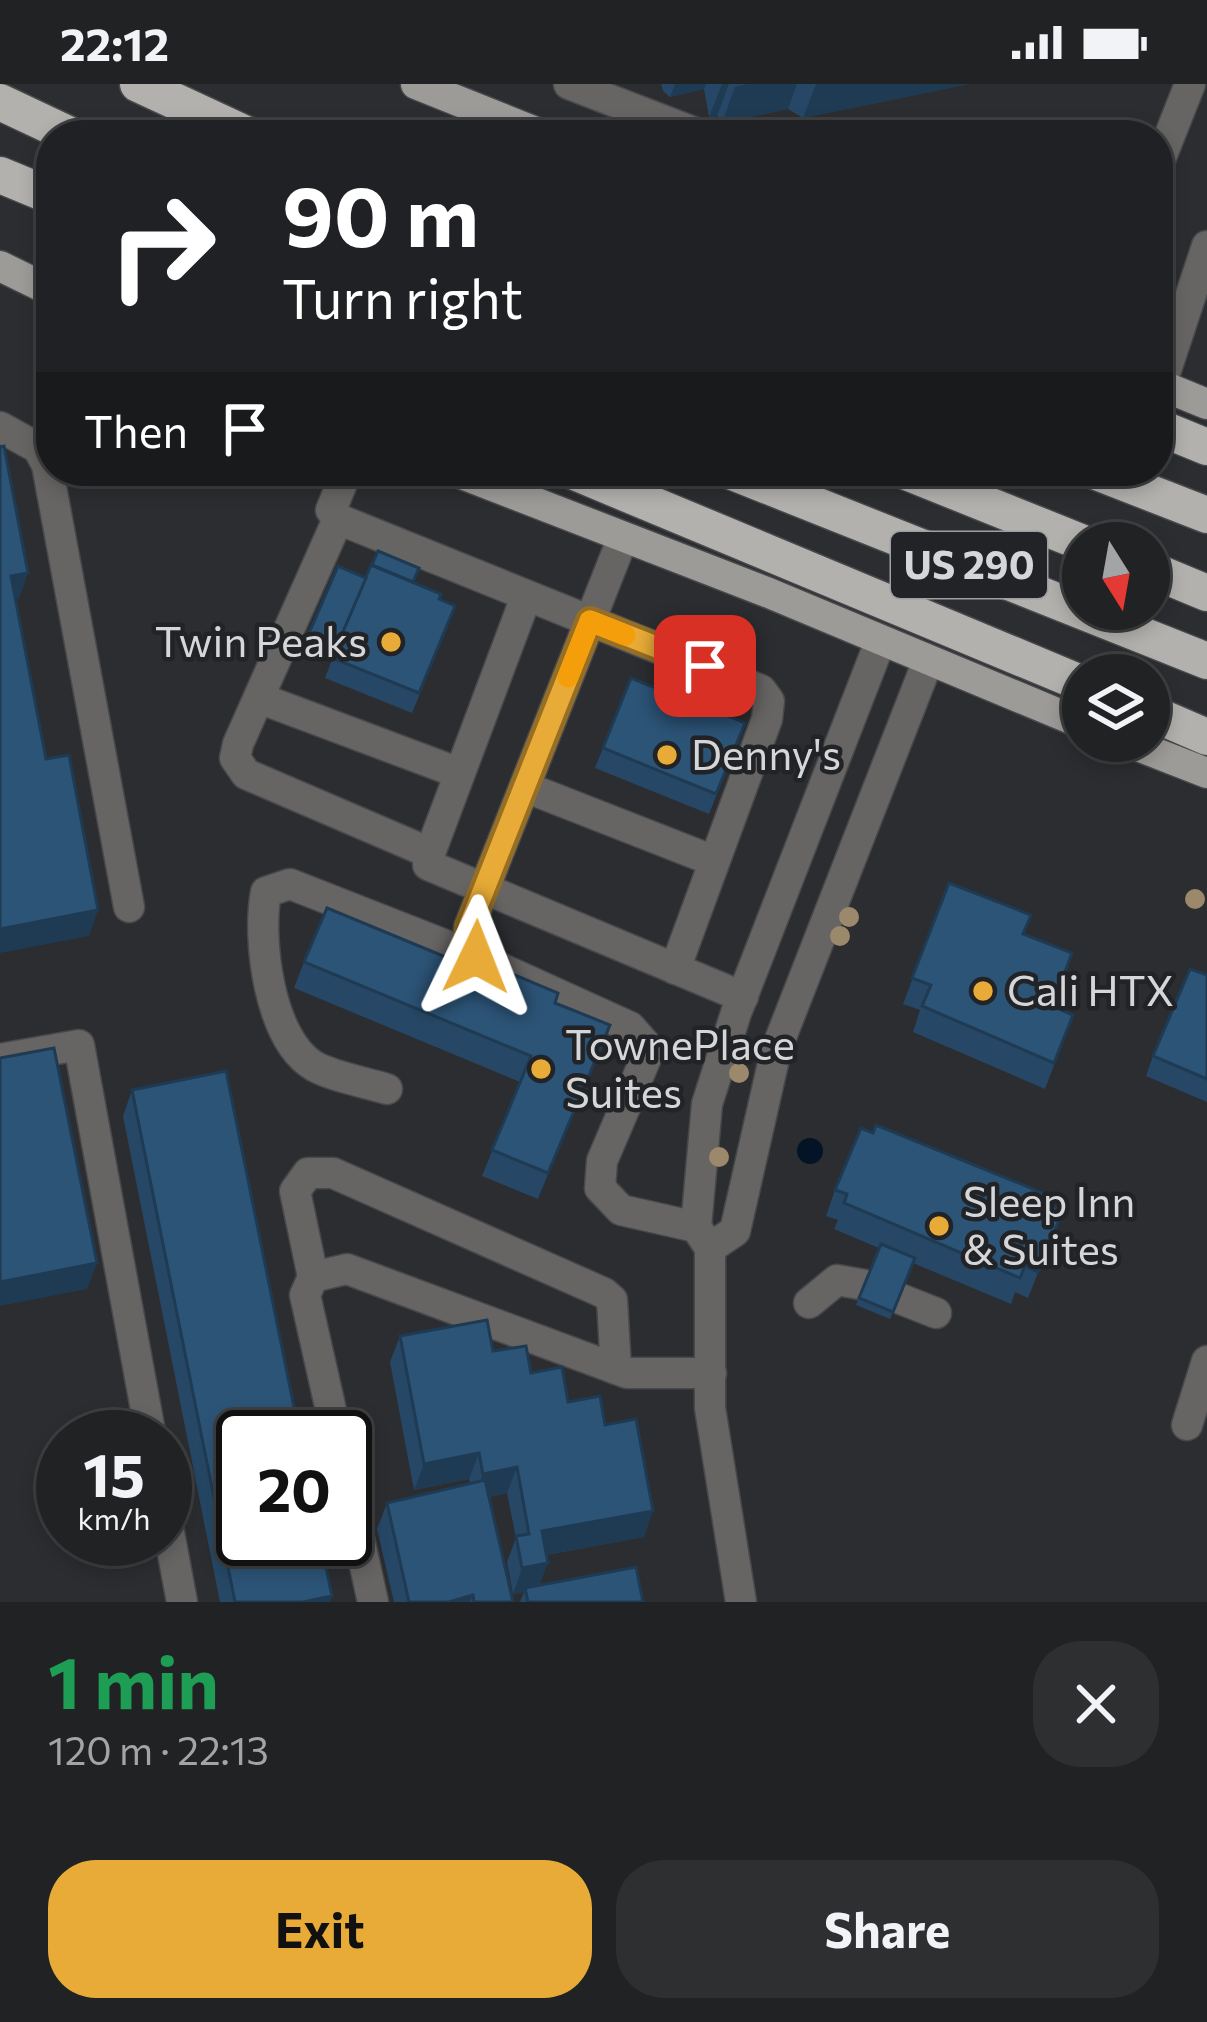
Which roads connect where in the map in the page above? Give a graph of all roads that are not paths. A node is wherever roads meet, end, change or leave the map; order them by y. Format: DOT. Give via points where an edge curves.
graph roads {
  1 [pos="138,84"];
  2 [pos="416,84"];
  3 [pos="473,84"];
  4 [pos="569,84"];
  5 [pos="1190,84"];
  6 [pos="0,102"];
  7 [pos="38,120"];
  8 [pos="216,120"];
  9 [pos="506,120"];
  10 [pos="518,120"];
  11 [pos="662,120"];
  12 [pos="1173,127"];
  13 [pos="0,175"];
  14 [pos="36,190"];
  15 [pos="1207,246"];
  16 [pos="0,266"];
  17 [pos="36,284"];
  18 [pos="1196,312"];
  19 [pos="1173,359"];
  20 [pos="1173,390"];
  21 [pos="1207,404"];
  22 [pos="0,427"];
  23 [pos="1173,433"];
  24 [pos="36,447"];
  25 [pos="1207,447"];
  26 [pos="51,486"];
  27 [pos="341,486"];
  28 [pos="491,486"];
  29 [pos="608,486"];
  30 [pos="768,486"];
  31 [pos="941,486"];
  32 [pos="1133,486"];
  33 [pos="1207,515"];
  34 [pos="338,519"];
  35 [pos="1062,535"];
  36 [pos="622,540"];
  37 [pos="1170,578"];
  38 [pos="1207,593"];
  39 [pos="526,597"];
  40 [pos="590,621"];
  41 [pos="880,642"];
  42 [pos="928,661"];
  43 [pos="1207,661"];
  44 [pos="1062,675"];
  45 [pos="259,698"];
  46 [pos="1062,715"];
  47 [pos="1170,721"];
  48 [pos="1207,737"];
  49 [pos="1170,759"];
  50 [pos="460,773"];
  51 [pos="1207,773"];
  52 [pos="524,787"];
  53 [pos="430,853"];
  54 [pos="714,861"];
  55 [pos="483,889"];
  56 [pos="129,907"];
  57 [pos="476,957"];
  58 [pos="756,964"];
  59 [pos="675,969"];
  60 [pos="800,985"];
  61 [pos="743,997"];
  62 [pos="0,1059"];
  63 [pos="386,1089"];
  64 [pos="703,1238"];
  65 [pos="313,1277"];
  66 [pos="865,1285"];
  67 [pos="898,1298"];
  68 [pos="809,1303"];
  69 [pos="936,1312"];
  70 [pos="1207,1361"];
  71 [pos="616,1369"];
  72 [pos="711,1373"];
  73 [pos="146,1410"];
  74 [pos="331,1410"];
  75 [pos="1187,1425"];
  76 [pos="175,1566"];
  77 [pos="365,1566"];
  78 [pos="182,1602"];
  79 [pos="373,1602"];
  80 [pos="741,1602"];
  1 -- 8 [label="highway"];
  2 -- 9 [label="main road"];
  3 -- 10 [label="main road"];
  4 -- 11 [label="street"];
  5 -- 12 [label="street"];
  6 -- 7 [label="highway"];
  13 -- 14 [label="highway"];
  15 -- 18 [label="street"];
  16 -- 17 [label="main road"];
  18 -- 19 [label="street"];
  20 -- 21 [label="main road"];
  22 -- 24 [label="street"];
  23 -- 25 [label="highway"];
  26 -- 56 [label="street"];
  27 -- 34 [label="street" via="332,510"];
  28 -- 36 [label="main road"];
  29 -- 44 [label="highway"];
  30 -- 43 [label="highway, US 290"];
  31 -- 35 [label="highway"];
  32 -- 33 [label="highway"];
  34 -- 39 [label="street"];
  34 -- 45 [label="street"];
  36 -- 40 [label="street"];
  36 -- 41 [label="main road"];
  37 -- 38 [label="highway"];
  39 -- 40 [label="street"];
  39 -- 50 [label="street"];
  40 -- 52 [label="street"];
  40 -- 54 [label="street" via="743,681 769,701"];
  41 -- 42 [label="main road"];
  41 -- 58 [label="street"];
  42 -- 46 [label="main road"];
  42 -- 60 [label="street"];
  45 -- 50 [label="street"];
  45 -- 53 [label="street" via="235,758 246,774"];
  47 -- 48 [label="highway"];
  49 -- 51 [label="main road"];
  50 -- 53 [label="street"];
  52 -- 54 [label="street"];
  52 -- 55 [label="street"];
  53 -- 55 [label="street" via="428,865"];
  54 -- 59 [label="street"];
  55 -- 57 [label="street" via="469,927"];
  55 -- 59 [label="street"];
  57 -- 63 [label="street" via="290,884 266,892 260,920 286,1041 315,1066"];
  57 -- 64 [label="street" via="590,1005 645,1045 602,1161 600,1188 622,1210"];
  58 -- 60 [label="street"];
  58 -- 61 [label="street"];
  59 -- 61 [label="street"];
  60 -- 64 [label="street" via="776,1051 735,1231"];
  61 -- 64 [label="street" via="707,1104"];
  62 -- 73 [label="street" via="79,1045"];
  64 -- 72 [label="street"];
  65 -- 71 [label="street" via="347,1269"];
  65 -- 71 [label="street" via="295,1191 308,1172 333,1173 604,1293 612,1300"];
  65 -- 74 [label="street" via="305,1295"];
  66 -- 68 [label="street" via="837,1280"];
  67 -- 69 [label="street"];
  70 -- 75 [label="street"];
  71 -- 72 [label="street"];
  72 -- 80 [label="street"];
  76 -- 78 [label="street"];
  77 -- 79 [label="street"];
}
